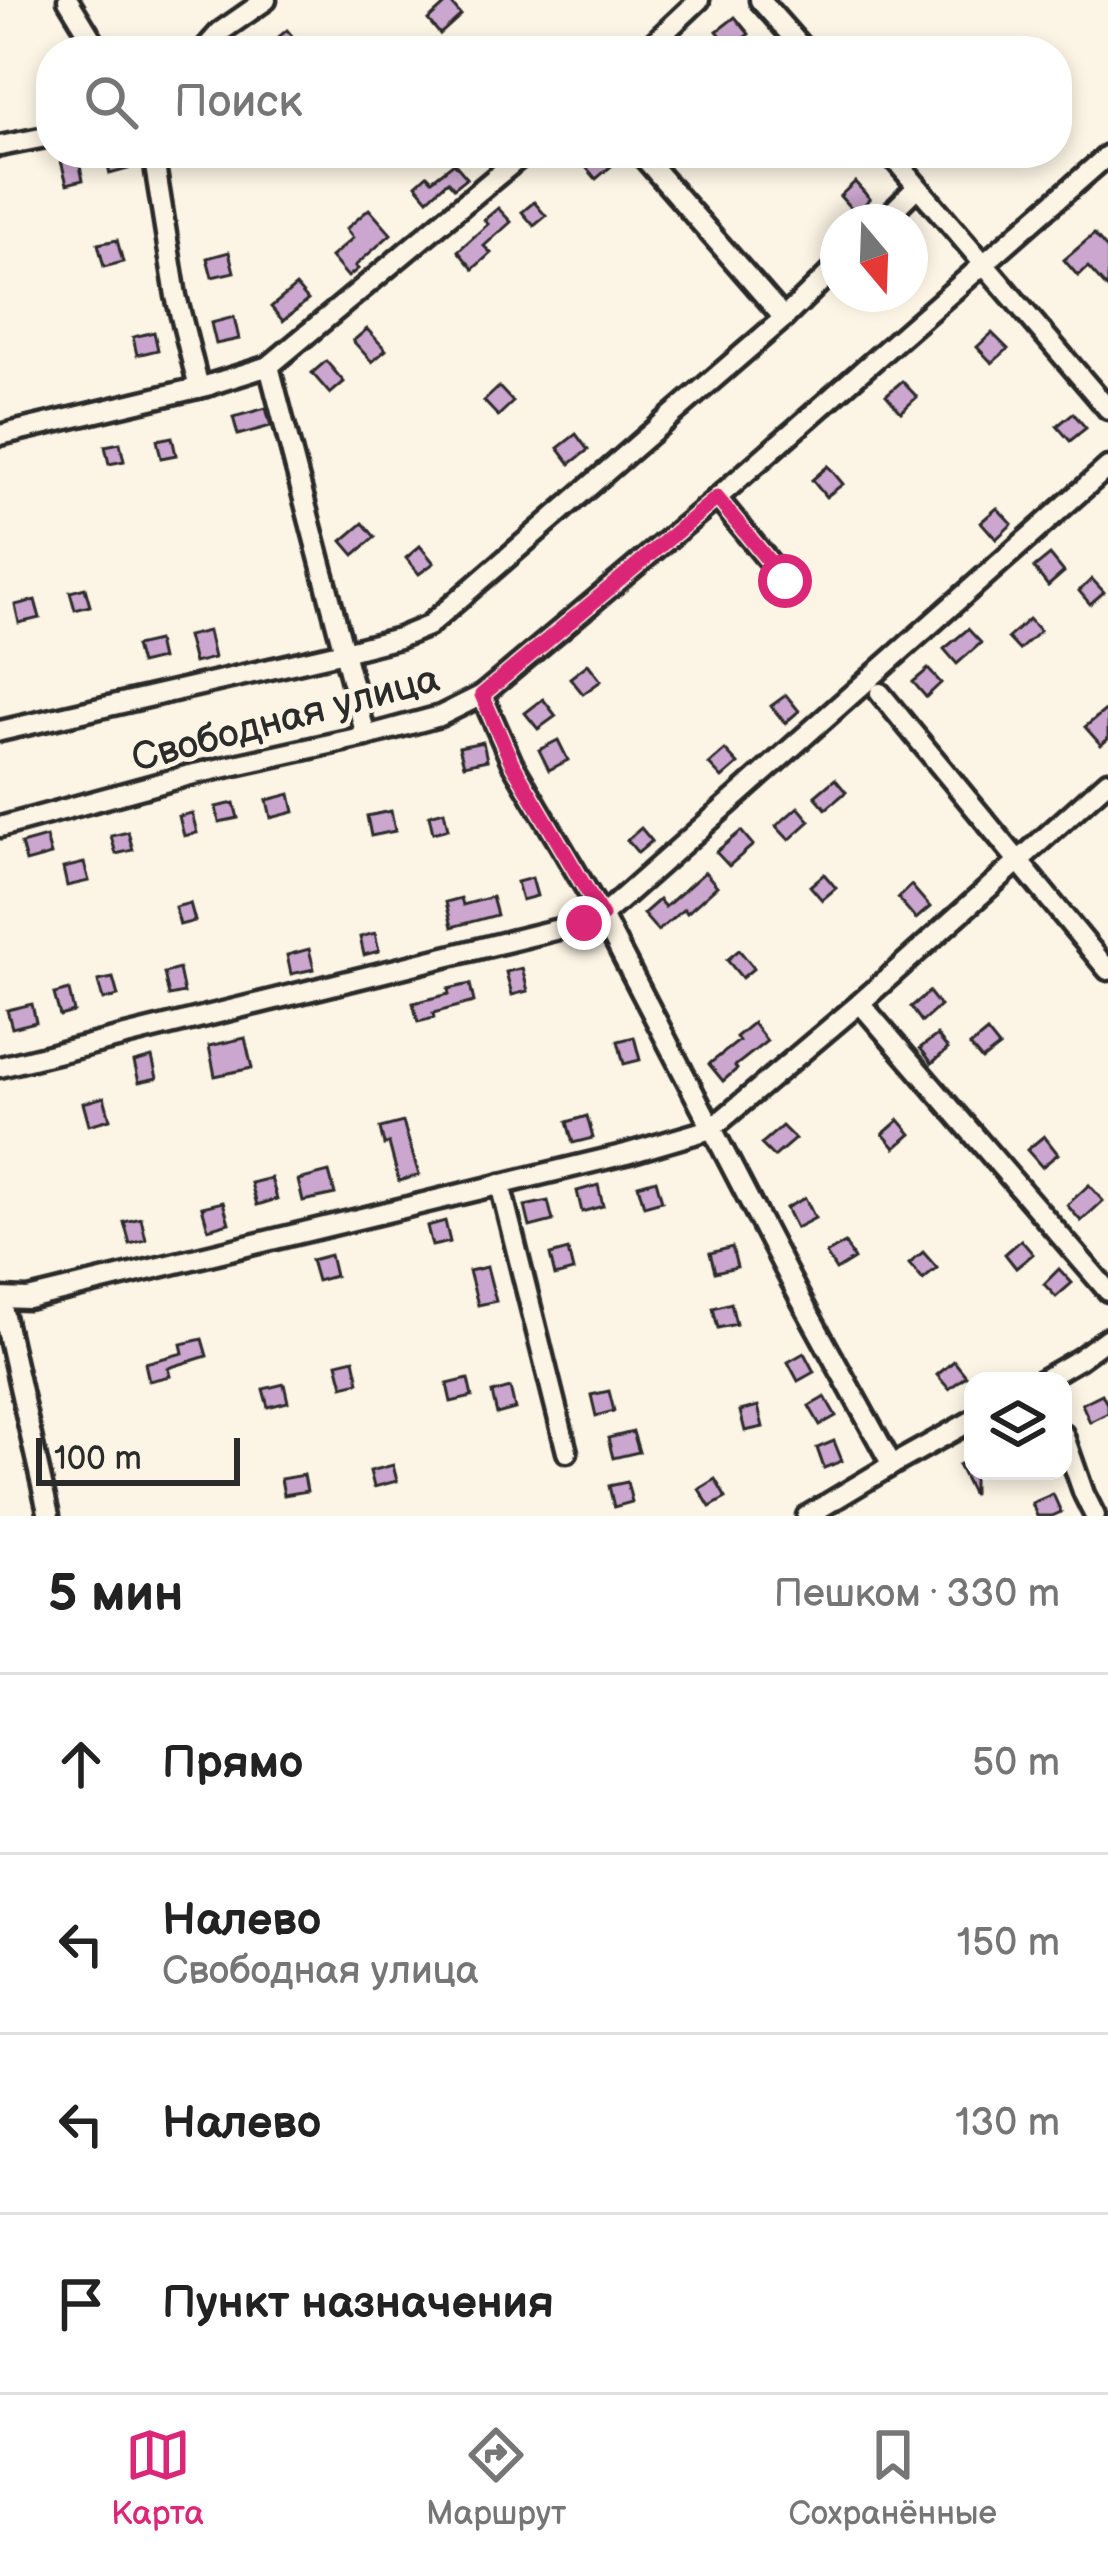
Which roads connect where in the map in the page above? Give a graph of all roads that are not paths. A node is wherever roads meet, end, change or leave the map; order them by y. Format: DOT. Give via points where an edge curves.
graph roads {
  1 [pos="68,0"];
  2 [pos="266,0"];
  3 [pos="699,0"];
  4 [pos="760,0"];
  5 [pos="90,36"];
  6 [pos="216,36"];
  7 [pos="660,36"];
  8 [pos="792,36"];
  9 [pos="36,139"];
  10 [pos="0,146"];
  11 [pos="1108,155"];
  12 [pos="155,168"];
  13 [pos="507,168"];
  14 [pos="653,168"];
  15 [pos="902,168"];
  16 [pos="917,187"];
  17 [pos="900,204"];
  18 [pos="982,264"];
  19 [pos="820,283"];
  20 [pos="784,318"];
  21 [pos="269,366"];
  22 [pos="199,388"];
  23 [pos="1108,409"];
  24 [pos="0,435"];
  25 [pos="1108,466"];
  26 [pos="717,498"];
  27 [pos="785,581"];
  28 [pos="344,652"];
  29 [pos="880,693"];
  30 [pos="482,695"];
  31 [pos="0,731"];
  32 [pos="366,736"];
  33 [pos="1108,781"];
  34 [pos="0,827"];
  35 [pos="1019,862"];
  36 [pos="602,916"];
  37 [pos="1108,970"];
  38 [pos="860,1003"];
  39 [pos="0,1067"];
  40 [pos="711,1129"];
  41 [pos="500,1184"];
  42 [pos="1108,1291"];
  43 [pos="0,1298"];
  44 [pos="1108,1338"];
  45 [pos="1056,1372"];
  46 [pos="964,1425"];
  47 [pos="567,1453"];
  48 [pos="1072,1460"];
  49 [pos="892,1465"];
  50 [pos="49,1516"];
  51 [pos="807,1516"];
  52 [pos="1095,1516"];
  1 -- 5 [label="street"];
  2 -- 6 [label="street"];
  3 -- 7 [label="street"];
  4 -- 8 [label="street"];
  9 -- 10 [label="street"];
  11 -- 18 [label="street, Свободная улица"];
  12 -- 22 [label="street"];
  13 -- 21 [label="street"];
  14 -- 20 [label="street"];
  15 -- 16 [label="street"];
  16 -- 17 [label="street"];
  16 -- 18 [label="street"];
  18 -- 23 [label="street"];
  18 -- 26 [label="street, Свободная улица"];
  19 -- 20 [label="street"];
  20 -- 28 [label="street" via="428,626"];
  21 -- 22 [label="street"];
  21 -- 28 [label="street"];
  22 -- 24 [label="street"];
  25 -- 36 [label="street"];
  26 -- 27 [label="street"];
  26 -- 30 [label="street, Свободная улица"];
  28 -- 31 [label="street"];
  28 -- 32 [label="street"];
  29 -- 35 [label="street"];
  30 -- 32 [label="street, Свободная улица"];
  30 -- 36 [label="street" via="512,763"];
  32 -- 34 [label="street, Свободная улица"];
  33 -- 35 [label="street"];
  35 -- 37 [label="street"];
  35 -- 38 [label="street"];
  36 -- 39 [label="street"];
  36 -- 40 [label="street"];
  38 -- 40 [label="street"];
  38 -- 42 [label="street"];
  40 -- 41 [label="street"];
  40 -- 49 [label="street"];
  41 -- 43 [label="street" via="28,1299"];
  41 -- 47 [label="street"];
  43 -- 50 [label="street"];
  44 -- 45 [label="street"];
  46 -- 49 [label="street"];
  48 -- 52 [label="street"];
  49 -- 51 [label="street"];
}
